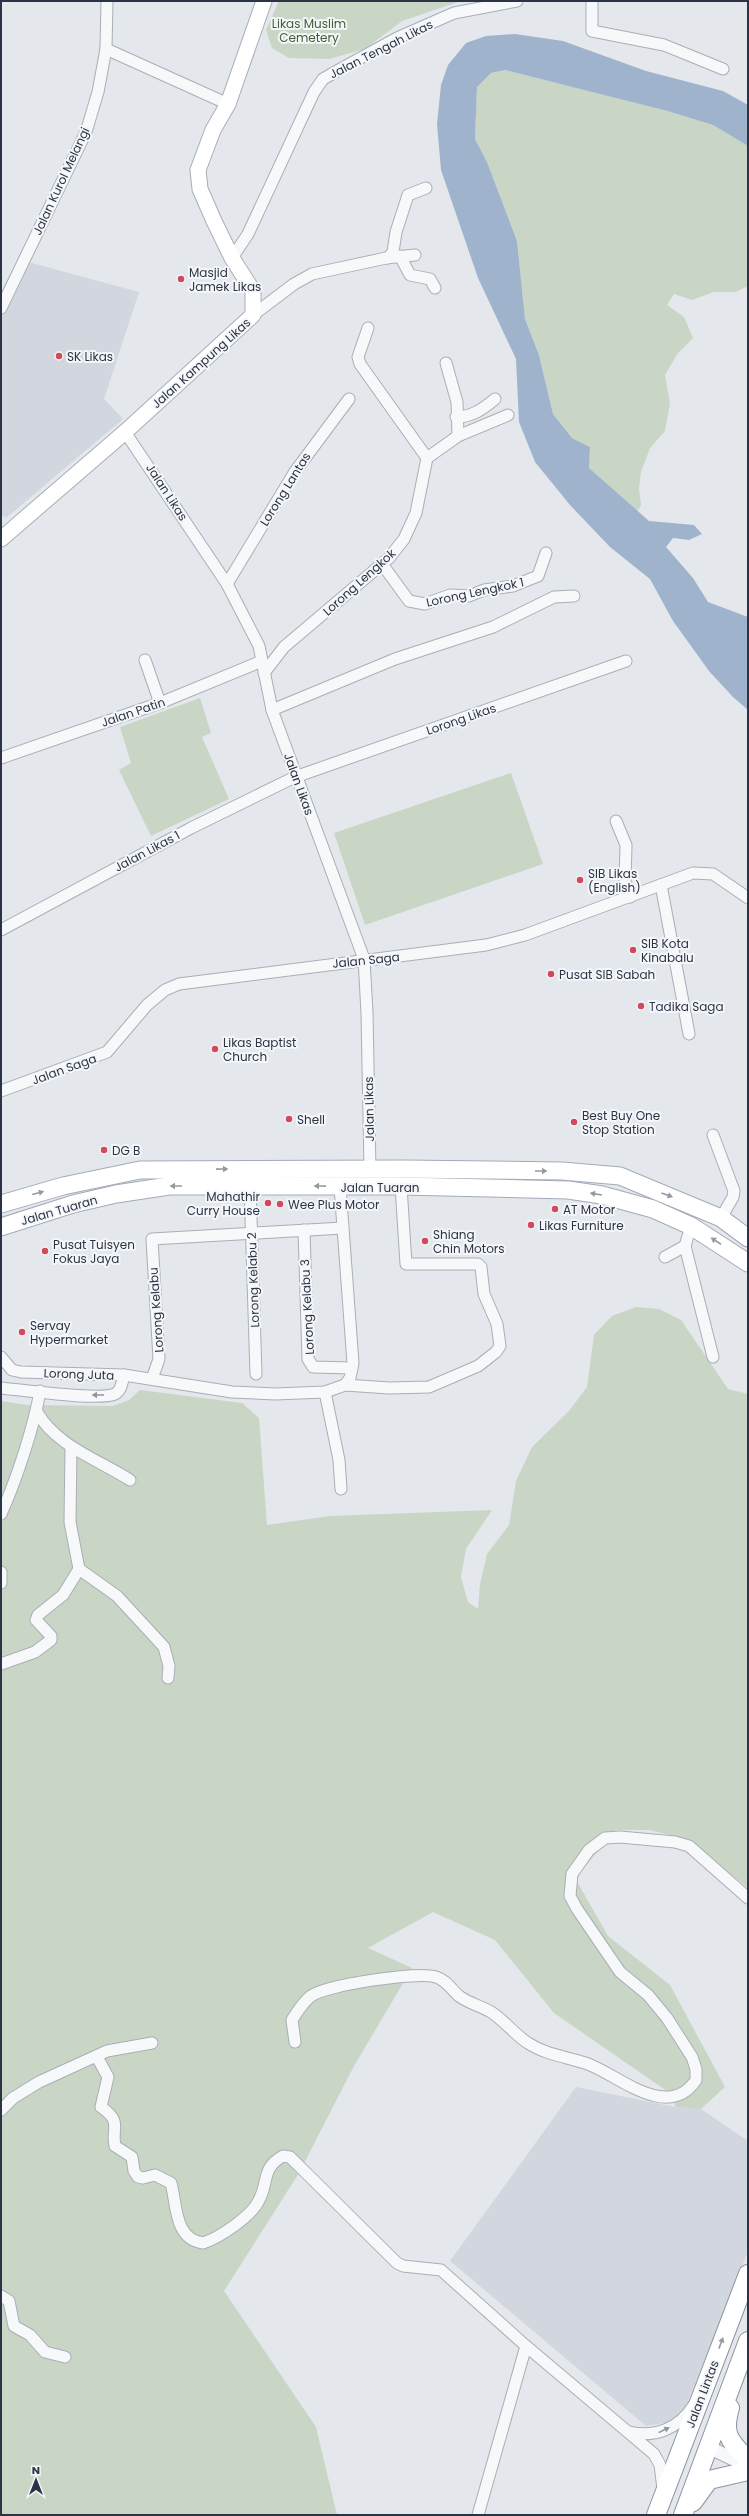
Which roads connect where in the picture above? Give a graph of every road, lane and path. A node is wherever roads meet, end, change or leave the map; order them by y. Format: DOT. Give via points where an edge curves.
graph roads {
  1 [pos="108,1"];
  2 [pos="264,1"];
  3 [pos="518,1"];
  4 [pos="592,1"];
  5 [pos="106,49"];
  6 [pos="723,69"];
  7 [pos="228,104"];
  8 [pos="426,188"];
  9 [pos="415,255"];
  10 [pos="400,256"];
  11 [pos="232,258"];
  12 [pos="388,258"];
  13 [pos="435,288"];
  14 [pos="1,308"];
  15 [pos="253,315"];
  16 [pos="368,328"];
  17 [pos="446,363"];
  18 [pos="349,399"];
  19 [pos="495,399"];
  20 [pos="508,415"];
  21 [pos="456,417"];
  22 [pos="125,432"];
  23 [pos="458,436"];
  24 [pos="427,458"];
  25 [pos="1,539"];
  26 [pos="546,553"];
  27 [pos="382,564"];
  28 [pos="227,584"];
  29 [pos="574,596"];
  30 [pos="146,660"];
  31 [pos="262,661"];
  32 [pos="626,661"];
  33 [pos="264,673"];
  34 [pos="160,703"];
  35 [pos="272,710"];
  36 [pos="1,758"];
  37 [pos="295,777"];
  38 [pos="616,821"];
  39 [pos="661,885"];
  40 [pos="630,897"];
  41 [pos="748,898"];
  42 [pos="1,930"];
  43 [pos="364,959"];
  44 [pos="689,1034"];
  45 [pos="1,1091"];
  46 [pos="713,1135"];
  47 [pos="370,1170"];
  48 [pos="250,1186"];
  49 [pos="401,1186"];
  50 [pos="340,1187"];
  51 [pos="543,1189"];
  52 [pos="1,1204"];
  53 [pos="721,1218"];
  54 [pos="691,1226"];
  55 [pos="1,1227"];
  56 [pos="343,1228"];
  57 [pos="304,1230"];
  58 [pos="252,1233"];
  59 [pos="748,1238"];
  60 [pos="685,1246"];
  61 [pos="665,1257"];
  62 [pos="748,1263"];
  63 [pos="1,1357"];
  64 [pos="713,1357"];
  65 [pos="352,1368"];
  66 [pos="256,1374"];
  67 [pos="124,1375"];
  68 [pos="152,1379"];
  69 [pos="345,1385"];
  70 [pos="1,1388"];
  71 [pos="40,1391"];
  72 [pos="325,1392"];
  73 [pos="37,1412"];
  74 [pos="71,1447"];
  75 [pos="130,1480"];
  76 [pos="341,1489"];
  77 [pos="1,1514"];
  78 [pos="79,1569"];
  79 [pos="1,1572"];
  80 [pos="1,1583"];
  81 [pos="1,1664"];
  82 [pos="168,1678"];
  83 [pos="748,1898"];
  84 [pos="295,2042"];
  85 [pos="152,2043"];
  86 [pos="97,2057"];
  87 [pos="1,2110"];
  88 [pos="748,2274"];
  89 [pos="1,2296"];
  90 [pos="748,2341"];
  91 [pos="526,2346"];
  92 [pos="65,2357"];
  93 [pos="733,2378"];
  94 [pos="703,2390"];
  95 [pos="626,2431"];
  96 [pos="708,2448"];
  97 [pos="748,2460"];
  98 [pos="748,2466"];
  99 [pos="748,2471"];
  100 [pos="662,2498"];
  101 [pos="478,2515"];
  102 [pos="657,2515"];
  103 [pos="684,2515"];
  1 -- 5 [label="street, Jalan Kurol Melangi"];
  2 -- 7 [label="main road, Jalan Kampung Likas"];
  3 -- 11 [label="street, Jalan Tengah Likas" via="454,13 397,38 323,79 314,92 248,234"];
  4 -- 6 [label="street" via="592,31 664,45"];
  5 -- 7 [label="street"];
  5 -- 14 [label="street, Jalan Kurol Melangi" via="98,92 86,132"];
  7 -- 11 [label="main road, Jalan Kampung Likas" via="213,130 198,170 200,189"];
  8 -- 12 [label="street" via="408,195 396,232 393,252"];
  9 -- 10 [label="street"];
  10 -- 12 [label="street"];
  10 -- 13 [label="street" via="410,275 430,279"];
  11 -- 15 [label="main road, Jalan Kampung Likas" via="253,292"];
  12 -- 15 [label="street" via="312,274 294,284"];
  15 -- 22 [label="main road, Jalan Kampung Likas"];
  16 -- 24 [label="street" via="360,350 360,364"];
  17 -- 21 [label="street" via="457,402"];
  18 -- 28 [label="street, Lorong Lantas" via="306,455"];
  19 -- 21 [label="street" via="484,409 466,417"];
  20 -- 23 [label="street"];
  21 -- 23 [label="street"];
  22 -- 25 [label="main road, Jalan Kampung Likas"];
  22 -- 28 [label="street, Jalan Likas"];
  23 -- 24 [label="street"];
  24 -- 27 [label="street, Lorong Lengkok" via="411,527 394,552"];
  26 -- 27 [label="street, Lorong Lengkok 1" via="538,576 526,582 484,590 469,596 450,595 425,604 409,601"];
  27 -- 33 [label="street, Lorong Lengkok" via="284,647"];
  28 -- 31 [label="street, Jalan Likas" via="258,646"];
  29 -- 35 [label="street" via="554,598 493,627 395,660"];
  30 -- 34 [label="street"];
  31 -- 33 [label="street, Jalan Likas"];
  31 -- 34 [label="street, Jalan Patin"];
  32 -- 37 [label="street, Lorong Likas"];
  33 -- 35 [label="street, Jalan Likas"];
  34 -- 36 [label="street, Jalan Patin"];
  35 -- 37 [label="street, Jalan Likas"];
  37 -- 42 [label="street, Jalan Likas 1" via="191,828"];
  37 -- 43 [label="street, Jalan Likas"];
  38 -- 40 [label="street" via="626,845 628,857 625,882"];
  39 -- 40 [label="street, Jalan Saga"];
  39 -- 41 [label="street, Jalan Saga" via="693,874 713,874"];
  39 -- 44 [label="street"];
  40 -- 43 [label="street, Jalan Saga" via="507,941 416,956"];
  43 -- 45 [label="street, Jalan Saga" via="179,984 165,990 147,1005 107,1052"];
  43 -- 47 [label="street, Jalan Likas"];
  46 -- 53 [label="street" via="734,1191"];
  47 -- 51 [label="main road" via="378,1180 524,1182"];
  52 -- 47 [label="main road, Jalan Tuaran, one-way" via="63,1186 140,1170"];
  47 -- 53 [label="main road, Jalan Tuaran, one-way" via="562,1171 620,1176"];
  50 -- 48 [label="main road, Jalan Tuaran, one-way"];
  48 -- 55 [label="main road, Jalan Tuaran, one-way" via="169,1186 146,1189 73,1204"];
  48 -- 58 [label="street, Lorong Kelabu 2"];
  49 -- 50 [label="main road, Jalan Tuaran"];
  49 -- 51 [label="main road, Jalan Tuaran"];
  49 -- 69 [label="street" via="406,1264 478,1264 481,1268 484,1294 497,1324 500,1346 478,1366 429,1387"];
  50 -- 56 [label="street"];
  54 -- 51 [label="main road, Jalan Tuaran, one-way" via="653,1209 615,1198 568,1190"];
  53 -- 59 [label="main road, Jalan Tuaran"];
  54 -- 60 [label="street"];
  62 -- 54 [label="main road, Jalan Tuaran, one-way"];
  56 -- 57 [label="street"];
  56 -- 65 [label="street"];
  57 -- 58 [label="street"];
  57 -- 65 [label="street, Lorong Kelabu 3" via="308,1359 313,1367"];
  58 -- 66 [label="street, Lorong Kelabu 2"];
  58 -- 68 [label="street, Lorong Kelabu" via="152,1240 160,1359"];
  60 -- 61 [label="street"];
  60 -- 64 [label="street"];
  63 -- 67 [label="street, Lorong Juta" via="12,1370 22,1372"];
  65 -- 69 [label="street"];
  67 -- 68 [label="street"];
  67 -- 71 [label="street, Lorong Juta, one-way" via="122,1386 114,1394 76,1395"];
  68 -- 72 [label="street" via="249,1394"];
  69 -- 72 [label="street"];
  70 -- 71 [label="street, Lorong Juta"];
  71 -- 73 [label="street"];
  72 -- 76 [label="street" via="340,1460"];
  73 -- 74 [label="street" via="49,1429"];
  73 -- 77 [label="street"];
  74 -- 75 [label="street"];
  74 -- 78 [label="street" via="70,1522"];
  78 -- 81 [label="street" via="63,1595 38,1615 36,1620 51,1636 51,1640 29,1655"];
  78 -- 82 [label="street" via="117,1596 164,1647 169,1666"];
  79 -- 80 [label="street"];
  83 -- 84 [label="street" via="688,1846 675,1842 605,1838 589,1850 572,1874 570,1896 599,1944 620,1972 648,1995 667,2018 692,2057 696,2080 684,2093 664,2096 640,2092 590,2065 544,2051 528,2043 490,2012 460,1996 446,1982 426,1975 326,1989 311,1996 292,2020"];
  85 -- 86 [label="street" via="115,2048"];
  86 -- 87 [label="street" via="39,2082 13,2098"];
  86 -- 91 [label="street" via="108,2077 101,2108 112,2117 115,2125 115,2146 132,2157 134,2171 138,2177 155,2175 171,2184 176,2219 190,2238 203,2243 237,2223 260,2200 264,2180 273,2161 283,2156 290,2157 397,2263 403,2266 441,2270"];
  94 -- 88 [label="highway, Jalan Lintas, one-way"];
  89 -- 92 [label="street" via="9,2301 14,2326 30,2335 45,2352"];
  90 -- 93 [label="highway, Jalan Lintas"];
  91 -- 95 [label="street"];
  91 -- 101 [label="street"];
  93 -- 96 [label="highway, Jalan Lintas"];
  93 -- 97 [label="highway" via="735,2390 726,2428 728,2437"];
  95 -- 94 [label="street, one-way" via="648,2435 668,2429 690,2411"];
  94 -- 100 [label="highway, Jalan Lintas"];
  95 -- 100 [label="street" via="658,2459 663,2481"];
  96 -- 98 [label="street"];
  96 -- 102 [label="highway" via="695,2450 681,2465"];
  96 -- 103 [label="highway, Jalan Lintas"];
  99 -- 103 [label="highway" via="709,2480"];
  100 -- 102 [label="highway, Jalan Lintas"];
}
